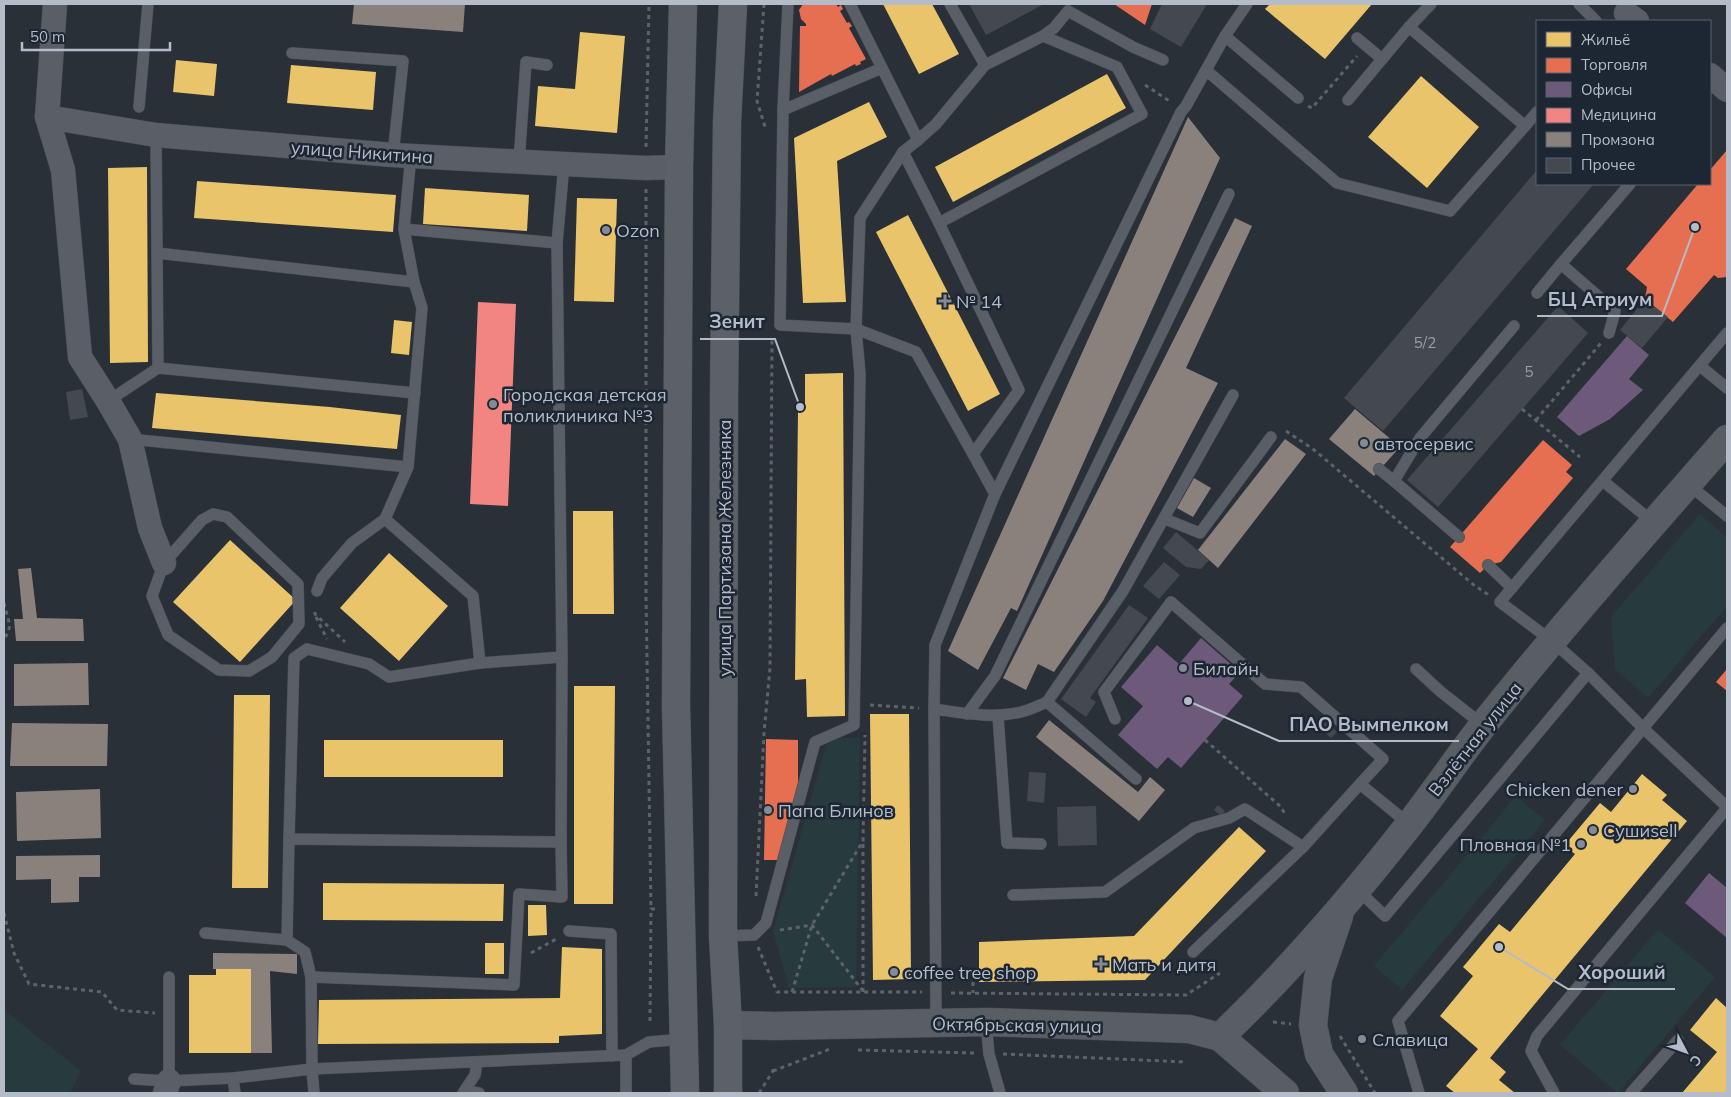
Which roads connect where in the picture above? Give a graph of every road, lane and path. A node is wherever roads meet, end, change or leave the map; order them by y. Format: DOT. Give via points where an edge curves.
graph roads {
  1 [pos="55,4"];
  2 [pos="148,4"];
  3 [pos="649,4"];
  4 [pos="683,4"];
  5 [pos="733,4"];
  6 [pos="764,4"];
  7 [pos="788,4"];
  8 [pos="850,4"];
  9 [pos="950,4"];
  10 [pos="1247,4"];
  11 [pos="1431,4"];
  12 [pos="1579,4"];
  13 [pos="1595,20"];
  14 [pos="1409,27"];
  15 [pos="1043,36"];
  16 [pos="1225,36"];
  17 [pos="1361,42"];
  18 [pos="292,53"];
  19 [pos="1382,59"];
  20 [pos="1164,60"];
  21 [pos="547,65"];
  22 [pos="985,65"];
  23 [pos="882,68"];
  24 [pos="1206,70"];
  25 [pos="1325,94"];
  26 [pos="1298,98"];
  27 [pos="1348,100"];
  28 [pos="139,107"];
  29 [pos="784,110"];
  30 [pos="1536,113"];
  31 [pos="47,117"];
  32 [pos="1524,126"];
  33 [pos="156,135"];
  34 [pos="768,137"];
  35 [pos="918,140"];
  36 [pos="646,148"];
  37 [pos="903,152"];
  38 [pos="402,155"];
  39 [pos="519,162"];
  40 [pos="564,164"];
  41 [pos="680,167"];
  42 [pos="646,183"];
  43 [pos="1629,185"];
  44 [pos="1229,194"];
  45 [pos="939,223"];
  46 [pos="404,229"];
  47 [pos="557,243"];
  48 [pos="157,253"];
  49 [pos="1561,264"];
  50 [pos="414,282"];
  51 [pos="1537,293"];
  52 [pos="1514,326"];
  53 [pos="772,329"];
  54 [pos="856,329"];
  55 [pos="1727,333"];
  56 [pos="1610,334"];
  57 [pos="1700,366"];
  58 [pos="158,368"];
  59 [pos="1727,388"];
  60 [pos="414,393"];
  61 [pos="1232,395"];
  62 [pos="108,401"];
  63 [pos="1522,409"];
  64 [pos="1536,420"];
  65 [pos="1289,434"];
  66 [pos="1272,437"];
  67 [pos="130,439"];
  68 [pos="1727,439"];
  69 [pos="973,454"];
  70 [pos="1580,457"];
  71 [pos="408,467"];
  72 [pos="1379,469"];
  73 [pos="1394,481"];
  74 [pos="1603,481"];
  75 [pos="1688,484"];
  76 [pos="995,494"];
  77 [pos="1727,516"];
  78 [pos="385,519"];
  79 [pos="1165,519"];
  80 [pos="1654,523"];
  81 [pos="1459,537"];
  82 [pos="164,563"];
  83 [pos="1488,565"];
  84 [pos="1512,588"];
  85 [pos="318,591"];
  86 [pos="1500,602"];
  87 [pos="4,603"];
  88 [pos="314,608"];
  89 [pos="315,614"];
  90 [pos="1727,628"];
  91 [pos="4,640"];
  92 [pos="1552,641"];
  93 [pos="334,654"];
  94 [pos="562,657"];
  95 [pos="480,663"];
  96 [pos="369,664"];
  97 [pos="1416,670"];
  98 [pos="1588,672"];
  99 [pos="1047,702"];
  100 [pos="866,705"];
  101 [pos="934,709"];
  102 [pos="967,714"];
  103 [pos="998,716"];
  104 [pos="1115,719"];
  105 [pos="1483,725"];
  106 [pos="1644,729"];
  107 [pos="865,734"];
  108 [pos="1205,740"];
  109 [pos="1136,779"];
  110 [pos="1360,784"];
  111 [pos="1727,808"];
  112 [pos="1409,824"];
  113 [pos="289,839"];
  114 [pos="561,842"];
  115 [pos="863,842"];
  116 [pos="1041,844"];
  117 [pos="1303,847"];
  118 [pos="1013,895"];
  119 [pos="1350,897"];
  120 [pos="756,899"];
  121 [pos="663,908"];
  122 [pos="651,909"];
  123 [pos="4,913"];
  124 [pos="812,925"];
  125 [pos="569,931"];
  126 [pos="773,931"];
  127 [pos="205,934"];
  128 [pos="723,936"];
  129 [pos="287,940"];
  130 [pos="1194,952"];
  131 [pos="516,962"];
  132 [pos="1220,973"];
  133 [pos="169,977"];
  134 [pos="311,977"];
  135 [pos="973,982"];
  136 [pos="776,992"];
  137 [pos="792,992"];
  138 [pos="863,992"];
  139 [pos="935,992"];
  140 [pos="973,993"];
  141 [pos="147,1014"];
  142 [pos="650,1020"];
  143 [pos="986,1022"];
  144 [pos="936,1024"];
  145 [pos="728,1025"];
  146 [pos="1337,1032"];
  147 [pos="1220,1036"];
  148 [pos="684,1039"];
  149 [pos="1678,1040"];
  150 [pos="626,1055"];
  151 [pos="612,1056"];
  152 [pos="477,1062"];
  153 [pos="773,1067"];
  154 [pos="312,1069"];
  155 [pos="233,1078"];
  156 [pos="134,1079"];
  157 [pos="167,1087"];
  158 [pos="464,1092"];
  159 [pos="235,1093"];
  160 [pos="314,1093"];
  161 [pos="479,1093"];
  162 [pos="626,1093"];
  163 [pos="685,1093"];
  164 [pos="728,1093"];
  165 [pos="758,1093"];
  166 [pos="1000,1093"];
  167 [pos="1285,1093"];
  168 [pos="1344,1093"];
  169 [pos="1375,1093"];
  170 [pos="1419,1093"];
  171 [pos="1554,1093"];
  172 [pos="1631,1093"];
  1 -- 31 [label="street"];
  2 -- 28 [label="lane"];
  3 -- 36 [label="path"];
  4 -- 41 [label="main road"];
  5 -- 128 [label="main road, улица Партизана Железняка" via="727,122 724,397"];
  6 -- 34 [label="path" via="758,101"];
  7 -- 29 [label="lane"];
  8 -- 23 [label="lane"];
  9 -- 22 [label="lane"];
  10 -- 16 [label="lane"];
  11 -- 14 [label="lane"];
  12 -- 13 [label="lane"];
  14 -- 19 [label="lane"];
  14 -- 32 [label="lane"];
  15 -- 20 [label="lane" via="1068,11 1133,47"];
  15 -- 22 [label="lane"];
  15 -- 45 [label="lane" via="1117,67 1142,114"];
  16 -- 24 [label="lane"];
  16 -- 26 [label="lane"];
  17 -- 19 [label="lane"];
  17 -- 25 [label="path"];
  18 -- 38 [label="lane" via="403,61"];
  19 -- 27 [label="lane"];
  21 -- 39 [label="lane" via="526,62"];
  22 -- 35 [label="lane" via="936,124"];
  23 -- 29 [label="lane"];
  23 -- 35 [label="lane"];
  24 -- 32 [label="lane" via="1338,183 1450,211"];
  24 -- 76 [label="lane" via="1181,112"];
  29 -- 54 [label="lane" via="780,325"];
  30 -- 32 [label="lane"];
  31 -- 33 [label="street, улица Никитина"];
  31 -- 62 [label="street" via="63,170 80,357"];
  33 -- 38 [label="street, улица Никитина"];
  33 -- 48 [label="lane"];
  35 -- 37 [label="lane"];
  37 -- 45 [label="lane"];
  37 -- 54 [label="lane" via="860,218"];
  38 -- 39 [label="street, улица Никитина"];
  38 -- 46 [label="lane"];
  39 -- 40 [label="street, улица Никитина"];
  40 -- 41 [label="street, улица Никитина"];
  40 -- 47 [label="lane"];
  41 -- 148 [label="main road" via="676,706"];
  42 -- 122 [label="path" via="646,596"];
  43 -- 49 [label="lane"];
  44 -- 102 [label="lane" via="995,676"];
  45 -- 69 [label="lane" via="1019,390"];
  46 -- 47 [label="lane"];
  46 -- 50 [label="lane"];
  47 -- 94 [label="lane"];
  48 -- 50 [label="lane"];
  48 -- 58 [label="lane"];
  49 -- 51 [label="lane"];
  49 -- 56 [label="lane" via="1615,311"];
  50 -- 60 [label="lane" via="422,308"];
  52 -- 73 [label="lane" via="1420,438"];
  53 -- 120 [label="path" via="770,668"];
  54 -- 69 [label="lane" via="916,352"];
  54 -- 128 [label="lane" via="860,374 854,725 815,742 766,923 754,935"];
  55 -- 57 [label="lane"];
  56 -- 64 [label="path"];
  57 -- 59 [label="lane"];
  57 -- 74 [label="lane"];
  58 -- 60 [label="lane"];
  58 -- 62 [label="lane"];
  60 -- 71 [label="lane"];
  61 -- 79 [label="lane"];
  62 -- 67 [label="street"];
  63 -- 64 [label="path"];
  64 -- 70 [label="path"];
  65 -- 86 [label="path" via="1313,449 1475,586"];
  66 -- 79 [label="lane" via="1200,534"];
  67 -- 71 [label="lane"];
  67 -- 82 [label="street" via="150,528"];
  68 -- 75 [label="main road, Взлётная улица"];
  69 -- 76 [label="lane"];
  71 -- 78 [label="lane"];
  72 -- 73 [label="lane"];
  73 -- 81 [label="lane"];
  74 -- 80 [label="lane"];
  74 -- 84 [label="lane"];
  75 -- 77 [label="lane"];
  75 -- 80 [label="main road, Взлётная улица"];
  76 -- 101 [label="lane" via="935,645"];
  78 -- 85 [label="lane" via="352,543 322,578"];
  78 -- 95 [label="lane" via="473,596"];
  79 -- 99 [label="lane" via="1123,591"];
  80 -- 92 [label="main road, Взлётная улица"];
  82 -- 82 [label="lane" via="152,596 168,634 219,670 249,671 272,657 300,624 298,584 227,517 213,514 202,520"];
  83 -- 84 [label="lane"];
  84 -- 86 [label="lane"];
  86 -- 92 [label="lane"];
  87 -- 91 [label="path" via="10,626"];
  88 -- 89 [label="path"];
  89 -- 93 [label="path"];
  89 -- 96 [label="path"];
  90 -- 106 [label="lane"];
  92 -- 98 [label="lane"];
  92 -- 105 [label="main road, Взлётная улица"];
  93 -- 96 [label="lane"];
  93 -- 113 [label="lane" via="307,649 294,658"];
  94 -- 95 [label="lane"];
  94 -- 114 [label="lane"];
  95 -- 96 [label="lane" via="389,677"];
  97 -- 105 [label="lane"];
  98 -- 106 [label="lane"];
  98 -- 119 [label="lane" via="1385,916"];
  99 -- 103 [label="lane" via="1022,712"];
  99 -- 109 [label="lane"];
  100 -- 101 [label="path"];
  101 -- 102 [label="lane"];
  101 -- 139 [label="lane"];
  102 -- 103 [label="lane"];
  103 -- 116 [label="lane" via="1007,844"];
  104 -- 110 [label="lane" via="1104,692 1171,602 1265,684 1301,687 1383,759"];
  105 -- 112 [label="main road, Взлётная улица"];
  106 -- 111 [label="lane"];
  106 -- 170 [label="lane" via="1398,1021"];
  107 -- 115 [label="path"];
  108 -- 117 [label="path" via="1281,807"];
  110 -- 112 [label="lane"];
  110 -- 117 [label="lane"];
  111 -- 171 [label="lane" via="1537,1036 1531,1051"];
  112 -- 119 [label="main road, Взлётная улица"];
  113 -- 114 [label="lane"];
  113 -- 129 [label="lane"];
  114 -- 131 [label="lane" via="562,897 519,894"];
  115 -- 124 [label="path"];
  115 -- 138 [label="path"];
  117 -- 118 [label="lane" via="1245,809 1229,818 1194,828 1105,892"];
  117 -- 130 [label="lane"];
  119 -- 147 [label="main road, Взлётная улица" via="1253,1005"];
  119 -- 168 [label="main road" via="1318,978 1313,1025 1319,1054"];
  121 -- 122 [label="path"];
  122 -- 142 [label="path"];
  123 -- 141 [label="path" via="14,953 29,984 102,992 117,1010"];
  124 -- 126 [label="path"];
  124 -- 137 [label="path"];
  124 -- 138 [label="path"];
  125 -- 131 [label="path"];
  125 -- 151 [label="lane" via="611,934"];
  127 -- 129 [label="lane"];
  128 -- 145 [label="main road, улица Партизана Железняка"];
  129 -- 134 [label="lane" via="305,952"];
  131 -- 134 [label="lane" via="514,986"];
  132 -- 140 [label="path" via="1186,995"];
  133 -- 157 [label="lane"];
  134 -- 154 [label="lane"];
  135 -- 140 [label="path"];
  136 -- 137 [label="path"];
  137 -- 138 [label="path"];
  138 -- 139 [label="path"];
  139 -- 140 [label="path"];
  139 -- 144 [label="lane"];
  143 -- 144 [label="main road, Октябрьская улица"];
  143 -- 147 [label="main road, Октябрьская улица" via="1189,1029"];
  143 -- 166 [label="lane" via="989,1054"];
  144 -- 145 [label="main road, Октябрьская улица"];
  145 -- 148 [label="main road"];
  145 -- 164 [label="main road, улица Партизана Железняка"];
  146 -- 169 [label="path"];
  147 -- 167 [label="main road, Октябрьская улица"];
  148 -- 150 [label="lane" via="649,1042"];
  148 -- 163 [label="main road"];
  149 -- 172 [label="lane"];
  150 -- 151 [label="lane"];
  150 -- 162 [label="lane"];
  151 -- 152 [label="lane"];
  152 -- 154 [label="lane"];
  152 -- 158 [label="lane" via="475,1075"];
  153 -- 165 [label="path"];
  154 -- 155 [label="lane"];
  154 -- 160 [label="lane"];
  155 -- 157 [label="lane"];
  155 -- 159 [label="lane"];
  156 -- 157 [label="lane"];
  158 -- 161 [label="lane"];
}
